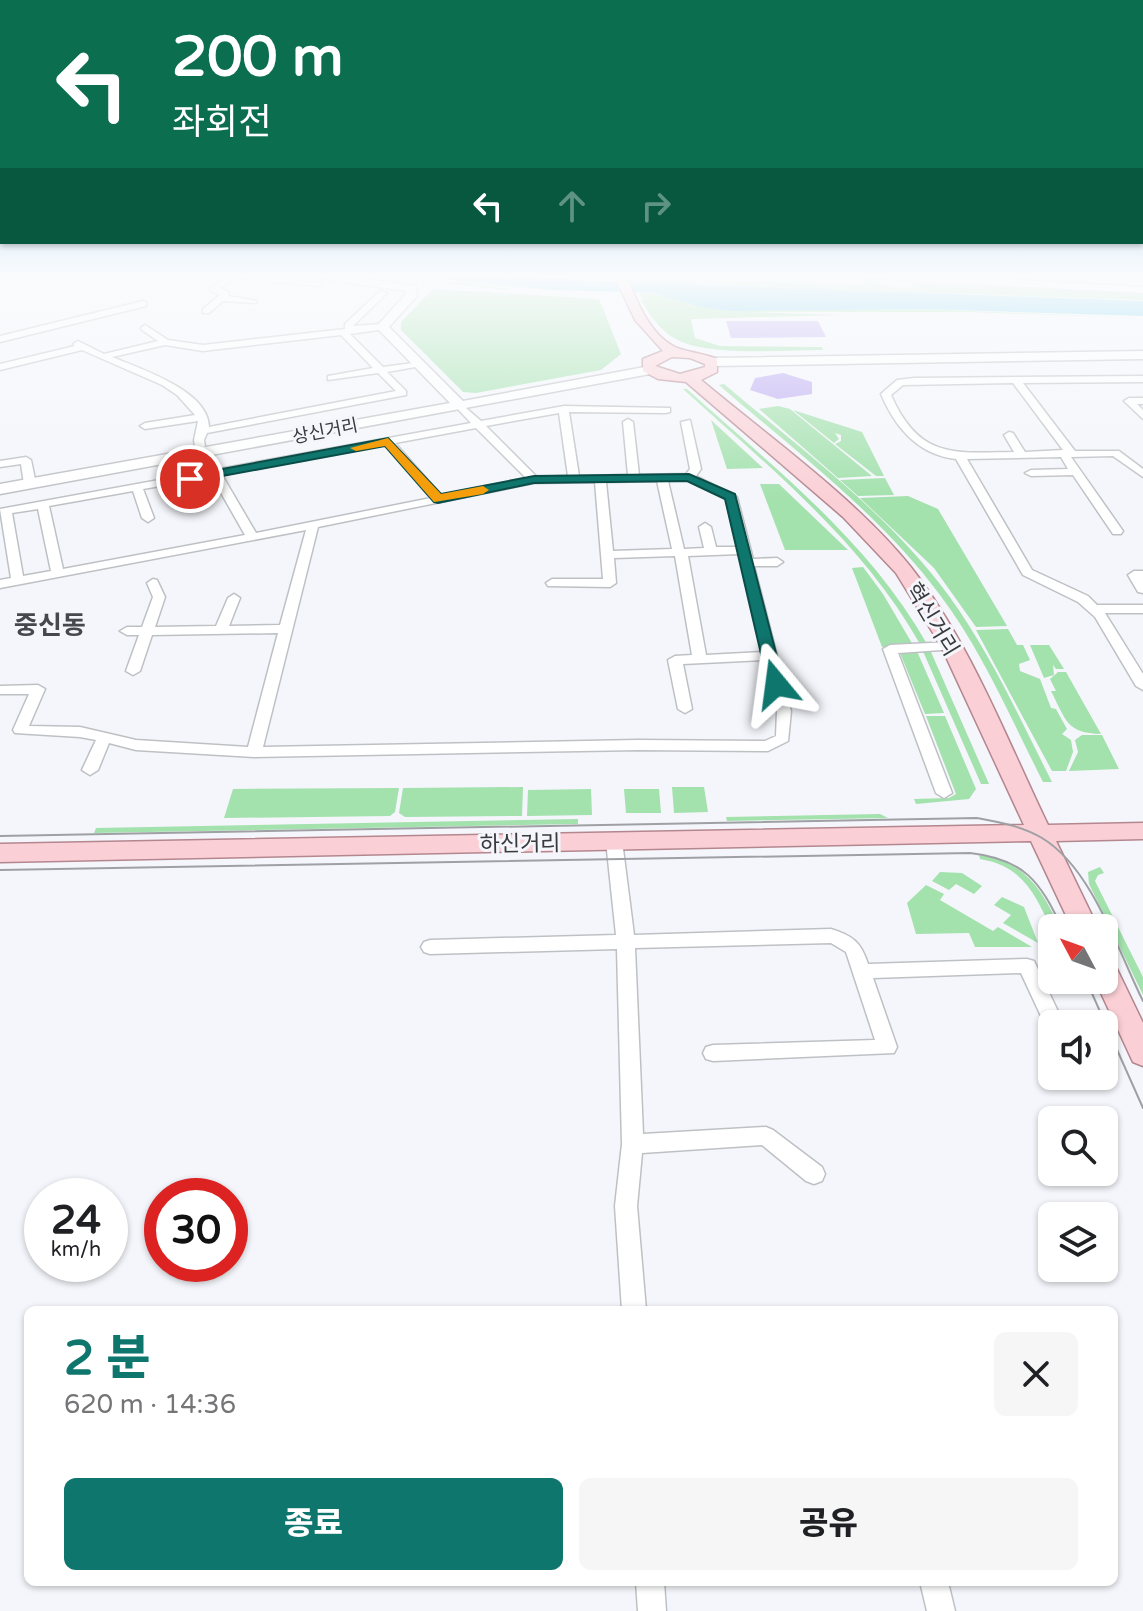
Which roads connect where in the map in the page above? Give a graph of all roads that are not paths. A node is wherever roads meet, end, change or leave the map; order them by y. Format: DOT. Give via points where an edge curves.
graph roads {
  1 [pos="65,350"];
  2 [pos="88,350"];
  3 [pos="132,350"];
  4 [pos="365,350"];
  5 [pos="405,350"];
  6 [pos="643,350"];
  7 [pos="672,350"];
  8 [pos="675,353"];
  9 [pos="1143,355"];
  10 [pos="924,356"];
  11 [pos="101,358"];
  12 [pos="712,362"];
  13 [pos="418,364"];
  14 [pos="651,364"];
  15 [pos="0,367"];
  16 [pos="383,370"];
  17 [pos="331,378"];
  18 [pos="690,378"];
  19 [pos="1143,379"];
  20 [pos="938,380"];
  21 [pos="1016,380"];
  22 [pos="1143,401"];
  23 [pos="459,405"];
  24 [pos="564,409"];
  25 [pos="666,410"];
  26 [pos="1143,416"];
  27 [pos="203,417"];
  28 [pos="628,422"];
  29 [pos="686,422"];
  30 [pos="477,425"];
  31 [pos="145,426"];
  32 [pos="203,431"];
  33 [pos="1009,435"];
  34 [pos="388,442"];
  35 [pos="1067,453"];
  36 [pos="1021,454"];
  37 [pos="201,455"];
  38 [pos="960,456"];
  39 [pos="0,464"];
  40 [pos="1075,472"];
  41 [pos="1031,473"];
  42 [pos="216,474"];
  43 [pos="1143,474"];
  44 [pos="689,477"];
  45 [pos="634,478"];
  46 [pos="662,478"];
  47 [pos="574,479"];
  48 [pos="600,479"];
  49 [pos="534,480"];
  50 [pos="30,484"];
  51 [pos="137,488"];
  52 [pos="0,489"];
  53 [pos="438,499"];
  54 [pos="43,505"];
  55 [pos="3,512"];
  56 [pos="148,518"];
  57 [pos="313,525"];
  58 [pos="705,527"];
  59 [pos="1117,531"];
  60 [pos="252,537"];
  61 [pos="711,551"];
  62 [pos="681,553"];
  63 [pos="608,555"];
  64 [pos="746,556"];
  65 [pos="777,562"];
  66 [pos="58,573"];
  67 [pos="1143,575"];
  68 [pos="18,581"];
  69 [pos="153,583"];
  70 [pos="552,583"];
  71 [pos="0,584"];
  72 [pos="1143,589"];
  73 [pos="234,598"];
  74 [pos="1094,609"];
  75 [pos="1143,609"];
  76 [pos="221,629"];
  77 [pos="286,629"];
  78 [pos="148,630"];
  79 [pos="127,631"];
  80 [pos="951,646"];
  81 [pos="769,656"];
  82 [pos="700,659"];
  83 [pos="133,671"];
  84 [pos="1143,686"];
  85 [pos="0,690"];
  86 [pos="685,709"];
  87 [pos="104,738"];
  88 [pos="254,752"];
  89 [pos="90,770"];
  90 [pos="944,793"];
  91 [pos="1143,831"];
  92 [pos="1040,832"];
  93 [pos="614,841"];
  94 [pos="0,853"];
  95 [pos="1078,914"];
  96 [pos="626,943"];
  97 [pos="430,947"];
  98 [pos="863,971"];
  99 [pos="1115,994"];
  100 [pos="1047,1010"];
  101 [pos="713,1053"];
  102 [pos="1143,1054"];
  103 [pos="633,1144"];
  104 [pos="814,1174"];
  105 [pos="634,1306"];
  106 [pos="650,1586"];
  107 [pos="935,1586"];
  108 [pos="652,1611"];
  109 [pos="941,1611"];
  1 -- 15 [label="street"];
  2 -- 11 [label="street"];
  3 -- 11 [label="street"];
  4 -- 16 [label="street"];
  5 -- 13 [label="main road"];
  6 -- 14 [label="main road"];
  7 -- 8 [label="main road"];
  8 -- 12 [label="main road"];
  8 -- 14 [label="main road"];
  9 -- 10 [label="main road"];
  10 -- 12 [label="main road"];
  10 -- 20 [label="street"];
  11 -- 27 [label="street" via="158,377"];
  12 -- 18 [label="main road" via="707,373"];
  13 -- 16 [label="street"];
  13 -- 23 [label="main road"];
  14 -- 18 [label="main road" via="667,377"];
  14 -- 23 [label="main road, 상신거리"];
  16 -- 17 [label="street"];
  16 -- 32 [label="street" via="403,393"];
  18 -- 80 [label="main road, 혁신거리" via="849,513 903,570"];
  19 -- 21 [label="street"];
  20 -- 21 [label="street"];
  20 -- 38 [label="street" via="900,382 886,394 894,417 927,446"];
  21 -- 35 [label="street"];
  22 -- 26 [label="street" via="1129,401"];
  23 -- 30 [label="street"];
  23 -- 37 [label="main road, 상신거리"];
  24 -- 25 [label="street"];
  24 -- 30 [label="street"];
  24 -- 47 [label="street"];
  27 -- 31 [label="street"];
  27 -- 32 [label="street"];
  28 -- 45 [label="street"];
  29 -- 44 [label="street" via="696,469"];
  30 -- 34 [label="street"];
  30 -- 49 [label="street"];
  32 -- 37 [label="street"];
  33 -- 36 [label="street"];
  34 -- 42 [label="street"];
  34 -- 53 [label="street"];
  35 -- 36 [label="street"];
  35 -- 40 [label="street"];
  35 -- 43 [label="street" via="1115,453"];
  36 -- 38 [label="street"];
  37 -- 50 [label="main road, 상신거리"];
  38 -- 74 [label="street" via="1027,572"];
  39 -- 50 [label="street" via="26,460"];
  40 -- 41 [label="street"];
  40 -- 59 [label="street"];
  42 -- 51 [label="street"];
  42 -- 60 [label="street"];
  44 -- 46 [label="street"];
  44 -- 64 [label="street" via="731,497"];
  45 -- 46 [label="street"];
  45 -- 48 [label="street"];
  46 -- 62 [label="street"];
  47 -- 48 [label="street"];
  47 -- 49 [label="street"];
  48 -- 63 [label="street"];
  49 -- 53 [label="street"];
  50 -- 52 [label="main road, 상신거리"];
  51 -- 54 [label="street"];
  51 -- 56 [label="street"];
  53 -- 57 [label="street"];
  54 -- 55 [label="street"];
  54 -- 66 [label="street"];
  55 -- 68 [label="street"];
  57 -- 60 [label="street"];
  57 -- 77 [label="street"];
  58 -- 61 [label="street"];
  60 -- 66 [label="street"];
  61 -- 62 [label="street"];
  61 -- 64 [label="street"];
  62 -- 63 [label="street"];
  62 -- 82 [label="street"];
  63 -- 70 [label="street" via="610,583"];
  64 -- 65 [label="street"];
  64 -- 81 [label="street"];
  66 -- 68 [label="street"];
  67 -- 72 [label="street" via="1134,575"];
  68 -- 71 [label="street"];
  69 -- 78 [label="street" via="159,597"];
  73 -- 76 [label="street"];
  74 -- 75 [label="street"];
  74 -- 84 [label="street"];
  76 -- 77 [label="street"];
  76 -- 78 [label="street"];
  77 -- 88 [label="street"];
  78 -- 79 [label="street"];
  78 -- 83 [label="street"];
  80 -- 90 [label="street" via="890,649"];
  80 -- 92 [label="main road, 혁신거리"];
  81 -- 82 [label="street"];
  81 -- 88 [label="street" via="784,711 783,738 768,746"];
  82 -- 86 [label="street" via="675,660"];
  85 -- 87 [label="street" via="38,689 20,730"];
  87 -- 88 [label="street"];
  87 -- 89 [label="street"];
  91 -- 92 [label="main road, 하신거리"];
  92 -- 93 [label="main road, 하신거리"];
  92 -- 95 [label="main road, 혁신거리"];
  93 -- 94 [label="main road, 하신거리"];
  93 -- 96 [label="street"];
  96 -- 97 [label="street"];
  96 -- 98 [label="street" via="831,936 854,949"];
  96 -- 103 [label="street"];
  98 -- 100 [label="street" via="1027,966"];
  98 -- 101 [label="street" via="887,1047"];
  99 -- 102 [label="main road"];
  103 -- 104 [label="street" via="766,1136"];
  103 -- 105 [label="street" via="625,1197"];
  106 -- 108 [label="street"];
  107 -- 109 [label="street"];
}
